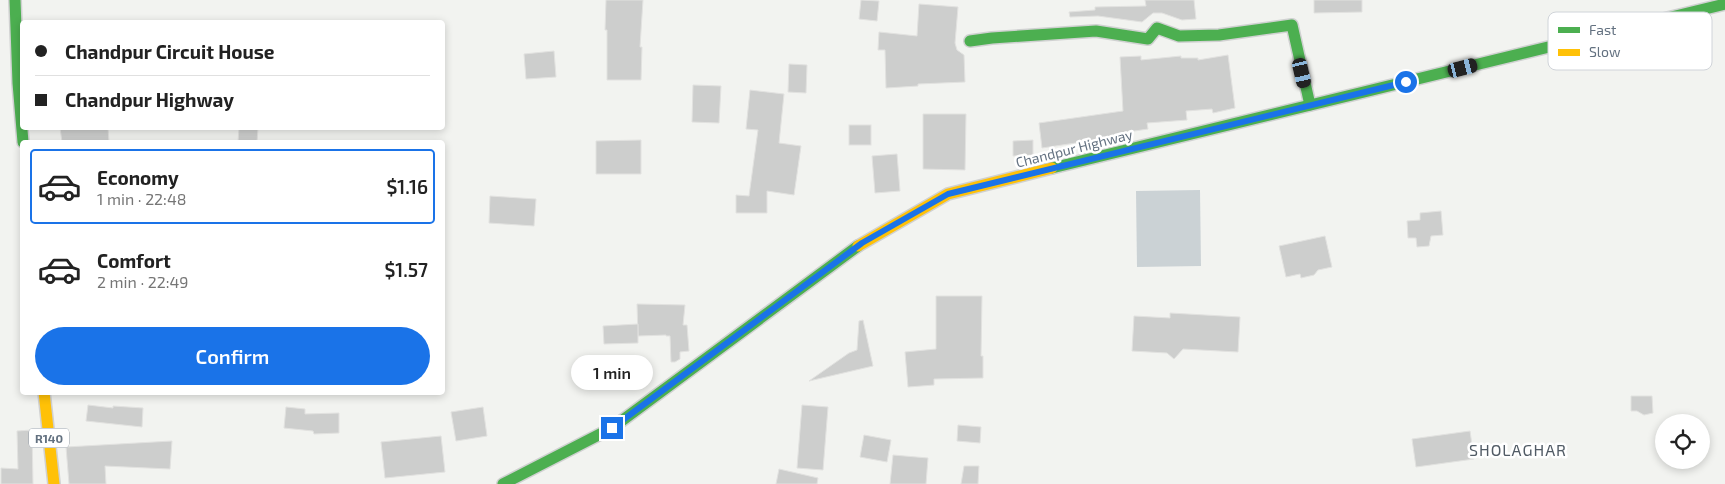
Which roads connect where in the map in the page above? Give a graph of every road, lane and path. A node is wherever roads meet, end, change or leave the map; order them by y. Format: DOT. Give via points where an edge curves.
graph roads {
  1 [pos="14,0"];
  2 [pos="1725,4"];
  3 [pos="1692,12"];
  4 [pos="970,41"];
  5 [pos="1548,48"];
  6 [pos="1310,106"];
  7 [pos="20,107"];
  8 [pos="44,395"];
  9 [pos="54,484"];
  10 [pos="503,484"];
  1 -- 7 [label="main road"];
  2 -- 3 [label="main road, Chandpur Highway"];
  4 -- 6 [label="main road" via="1096,31 1148,39 1157,28 1180,36 1219,36 1292,25"];
  5 -- 6 [label="main road, Chandpur Highway"];
  6 -- 10 [label="main road, Chandpur Highway" via="948,194 862,243 612,428"];
  8 -- 9 [label="main road, R140"];
}
